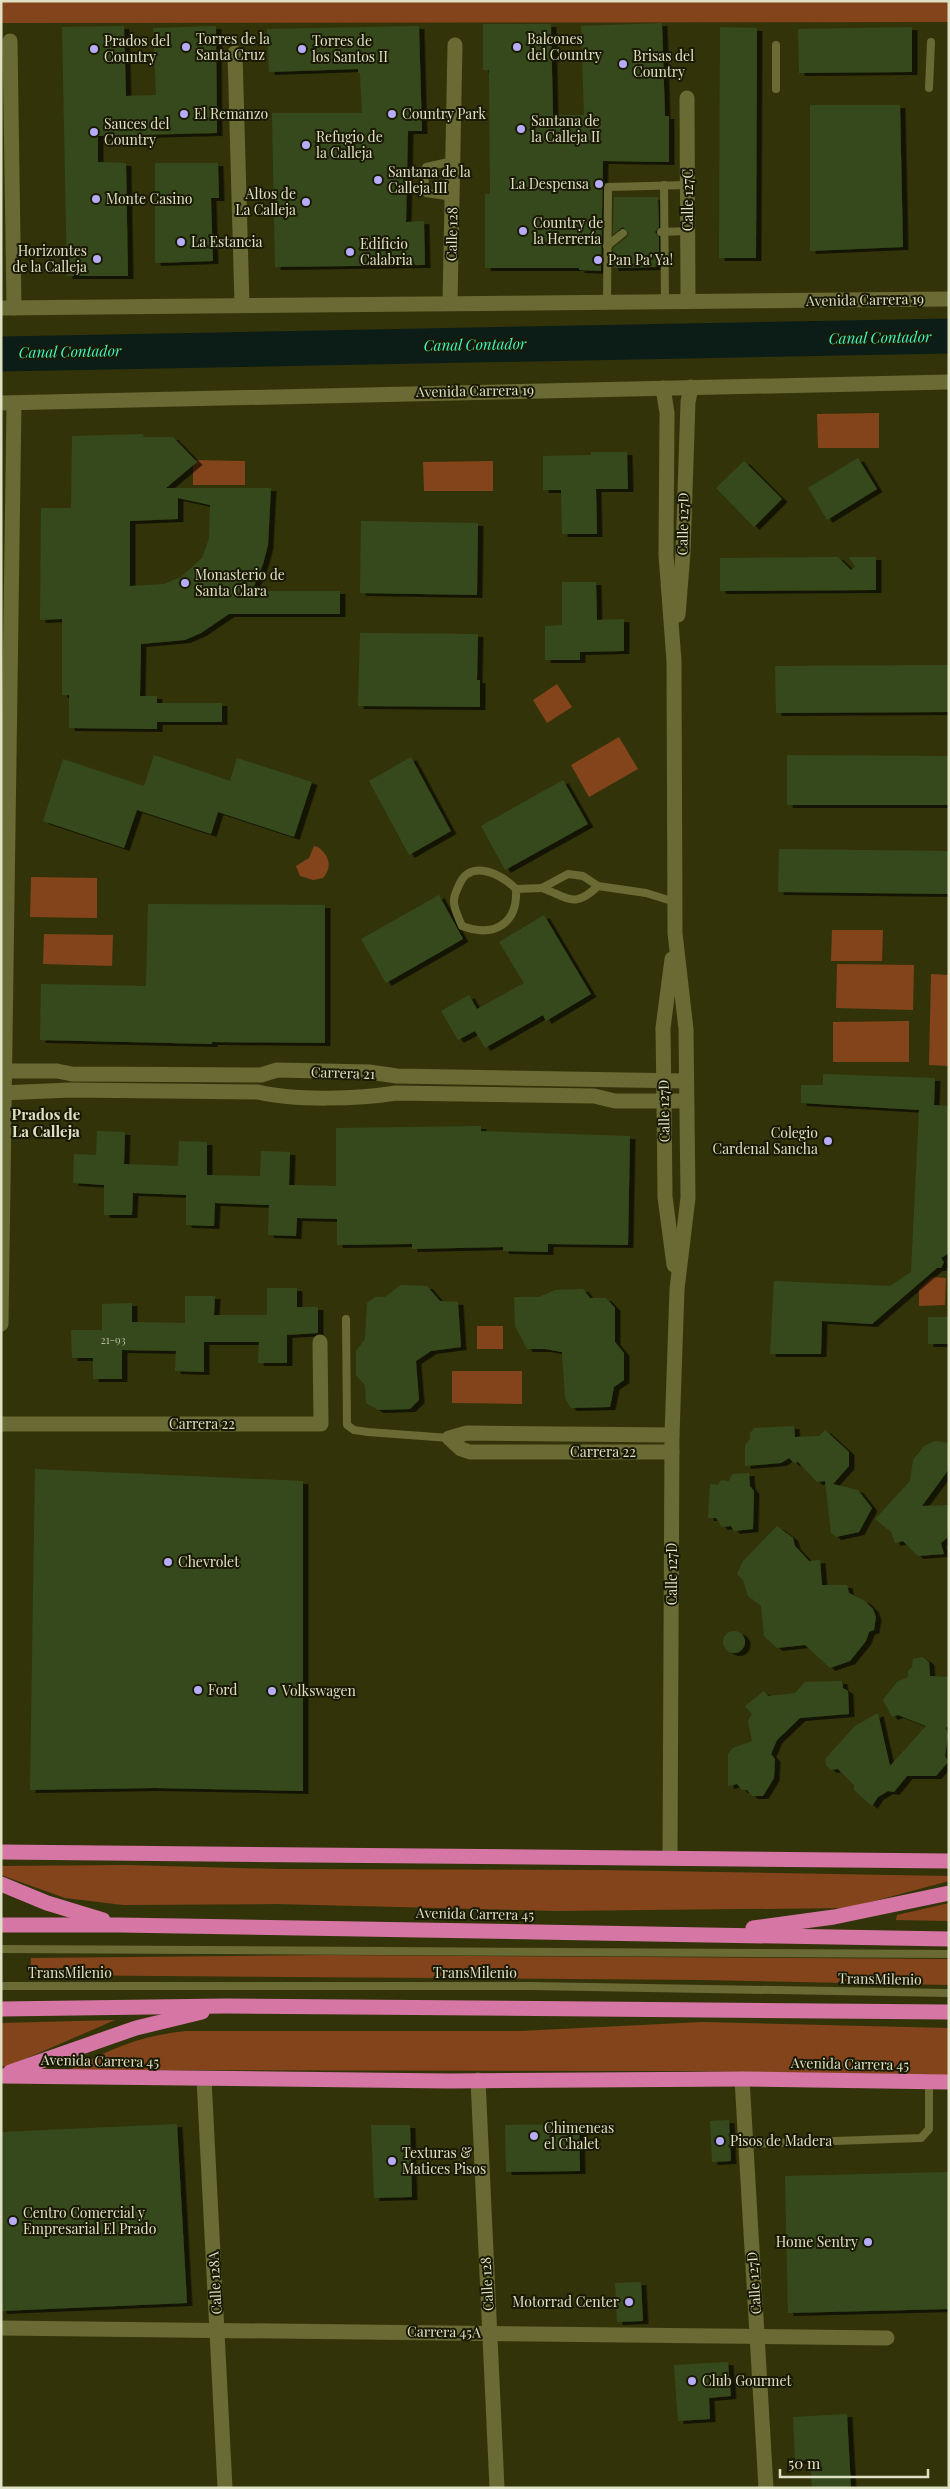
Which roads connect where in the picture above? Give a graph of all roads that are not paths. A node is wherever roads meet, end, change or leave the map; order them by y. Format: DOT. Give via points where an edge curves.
graph roads {
  1 [pos="10,41"];
  2 [pos="930,42"];
  3 [pos="455,45"];
  4 [pos="776,45"];
  5 [pos="235,53"];
  6 [pos="776,88"];
  7 [pos="929,88"];
  8 [pos="688,98"];
  9 [pos="453,160"];
  10 [pos="664,185"];
  11 [pos="688,185"];
  12 [pos="452,197"];
  13 [pos="688,231"];
  14 [pos="663,232"];
  15 [pos="623,233"];
  16 [pos="607,246"];
  17 [pos="949,299"];
  18 [pos="607,302"];
  19 [pos="665,302"];
  20 [pos="688,302"];
  21 [pos="450,303"];
  22 [pos="242,305"];
  23 [pos="8,308"];
  24 [pos="949,382"];
  25 [pos="691,387"];
  26 [pos="663,388"];
  27 [pos="8,403"];
  28 [pos="674,660"];
  29 [pos="5,785"];
  30 [pos="598,886"];
  31 [pos="542,888"];
  32 [pos="516,889"];
  33 [pos="675,902"];
  34 [pos="675,932"];
  35 [pos="3,1071"];
  36 [pos="664,1081"];
  37 [pos="686,1081"];
  38 [pos="3,1093"];
  39 [pos="664,1100"];
  40 [pos="686,1101"];
  41 [pos="677,1289"];
  42 [pos="346,1318"];
  43 [pos="1,1324"];
  44 [pos="320,1342"];
  45 [pos="1,1424"];
  46 [pos="672,1435"];
  47 [pos="449,1438"];
  48 [pos="672,1452"];
  49 [pos="1,1852"];
  50 [pos="670,1858"];
  51 [pos="949,1861"];
  52 [pos="1,1884"];
  53 [pos="949,1893"];
  54 [pos="1,1925"];
  55 [pos="119,1925"];
  56 [pos="706,1934"];
  57 [pos="949,1939"];
  58 [pos="1,1949"];
  59 [pos="949,1954"];
  60 [pos="1,1986"];
  61 [pos="949,1993"];
  62 [pos="226,2006"];
  63 [pos="1,2009"];
  64 [pos="949,2012"];
  65 [pos="1,2075"];
  66 [pos="204,2079"];
  67 [pos="742,2079"];
  68 [pos="478,2080"];
  69 [pos="929,2081"];
  70 [pos="949,2082"];
  71 [pos="746,2144"];
  72 [pos="1,2328"];
  73 [pos="217,2330"];
  74 [pos="490,2333"];
  75 [pos="758,2336"];
  76 [pos="887,2338"];
  77 [pos="225,2488"];
  78 [pos="497,2488"];
  79 [pos="766,2488"];
  1 -- 23 [label="street"];
  2 -- 7 [label="lane"];
  3 -- 9 [label="street, Calle 128"];
  4 -- 6 [label="lane"];
  5 -- 22 [label="street"];
  8 -- 11 [label="street, Calle 127C"];
  9 -- 12 [label="street, Calle 128"];
  9 -- 12 [label="lane" via="426,166 424,189 426,193"];
  10 -- 11 [label="lane"];
  10 -- 14 [label="lane"];
  10 -- 16 [label="lane" via="608,187"];
  11 -- 13 [label="street, Calle 127C"];
  12 -- 21 [label="street, Calle 128"];
  13 -- 14 [label="lane"];
  13 -- 20 [label="street, Calle 127C"];
  14 -- 19 [label="lane"];
  15 -- 16 [label="lane"];
  16 -- 18 [label="lane"];
  17 -- 20 [label="street, Avenida Carrera 19"];
  18 -- 19 [label="street, Avenida Carrera 19"];
  18 -- 21 [label="street, Avenida Carrera 19"];
  19 -- 20 [label="street, Avenida Carrera 19"];
  21 -- 22 [label="street, Avenida Carrera 19"];
  22 -- 23 [label="street, Avenida Carrera 19"];
  24 -- 25 [label="street, Avenida Carrera 19"];
  25 -- 26 [label="street, Avenida Carrera 19"];
  25 -- 28 [label="street, Calle 127D" via="687,407 683,553"];
  26 -- 27 [label="street, Avenida Carrera 19"];
  26 -- 28 [label="street, Calle 127D" via="667,412 666,555"];
  27 -- 29 [label="street"];
  28 -- 33 [label="street, Calle 127D"];
  29 -- 35 [label="street"];
  30 -- 31 [label="lane" via="583,876 568,874"];
  30 -- 31 [label="lane" via="586,898 574,900"];
  30 -- 33 [label="lane" via="646,892"];
  31 -- 32 [label="lane"];
  32 -- 32 [label="lane" via="491,872 468,872 461,880 454,900 462,926 484,932 496,930 517,903"];
  33 -- 34 [label="street, Calle 127D"];
  34 -- 36 [label="street, Calle 127D" via="663,1028"];
  34 -- 37 [label="street, Calle 127D" via="686,1029"];
  35 -- 36 [label="street, Carrera 21" via="261,1075 277,1070 369,1072 397,1076"];
  35 -- 38 [label="street"];
  36 -- 37 [label="street, Carrera 21"];
  36 -- 39 [label="street, Calle 127D"];
  37 -- 40 [label="street, Calle 127D"];
  38 -- 39 [label="street, Carrera 21" via="70,1090 258,1092 276,1096 369,1097 396,1093"];
  38 -- 43 [label="street"];
  39 -- 40 [label="street, Carrera 21"];
  39 -- 41 [label="street, Calle 127D" via="665,1198"];
  40 -- 41 [label="street, Calle 127D" via="688,1198"];
  41 -- 46 [label="street, Calle 127D"];
  42 -- 47 [label="lane, Carrera 22" via="347,1425 354,1430 368,1432"];
  44 -- 45 [label="street, Carrera 22" via="321,1424"];
  46 -- 47 [label="street, Carrera 22" via="467,1433"];
  46 -- 48 [label="street, Calle 127D"];
  47 -- 48 [label="street, Carrera 22" via="470,1452"];
  48 -- 50 [label="street, Calle 127D"];
  49 -- 50 [label="highway"];
  50 -- 51 [label="highway"];
  52 -- 55 [label="highway"];
  53 -- 56 [label="highway" via="834,1917"];
  54 -- 55 [label="highway, Avenida Carrera 45"];
  55 -- 56 [label="highway, Avenida Carrera 45"];
  56 -- 57 [label="highway, Avenida Carrera 45"];
  58 -- 59 [label="lane, TransMilenio"];
  60 -- 61 [label="lane, TransMilenio" via="531,1986"];
  62 -- 63 [label="highway"];
  62 -- 64 [label="highway"];
  62 -- 65 [label="highway" via="136,2028"];
  65 -- 66 [label="highway, Avenida Carrera 45"];
  66 -- 68 [label="highway, Avenida Carrera 45"];
  66 -- 73 [label="street, Calle 128A"];
  67 -- 68 [label="highway, Avenida Carrera 45"];
  67 -- 69 [label="highway, Avenida Carrera 45"];
  67 -- 71 [label="street, Calle 127D"];
  68 -- 74 [label="street, Calle 128"];
  69 -- 70 [label="highway, Avenida Carrera 45"];
  69 -- 71 [label="lane" via="929,2129 921,2138"];
  71 -- 75 [label="street, Calle 127D"];
  72 -- 73 [label="street, Carrera 45A"];
  73 -- 74 [label="street, Carrera 45A"];
  73 -- 77 [label="street, Calle 128A"];
  74 -- 75 [label="street, Carrera 45A"];
  74 -- 78 [label="street, Calle 128"];
  75 -- 76 [label="street, Carrera 45A"];
  75 -- 79 [label="street, Calle 127D"];
}
